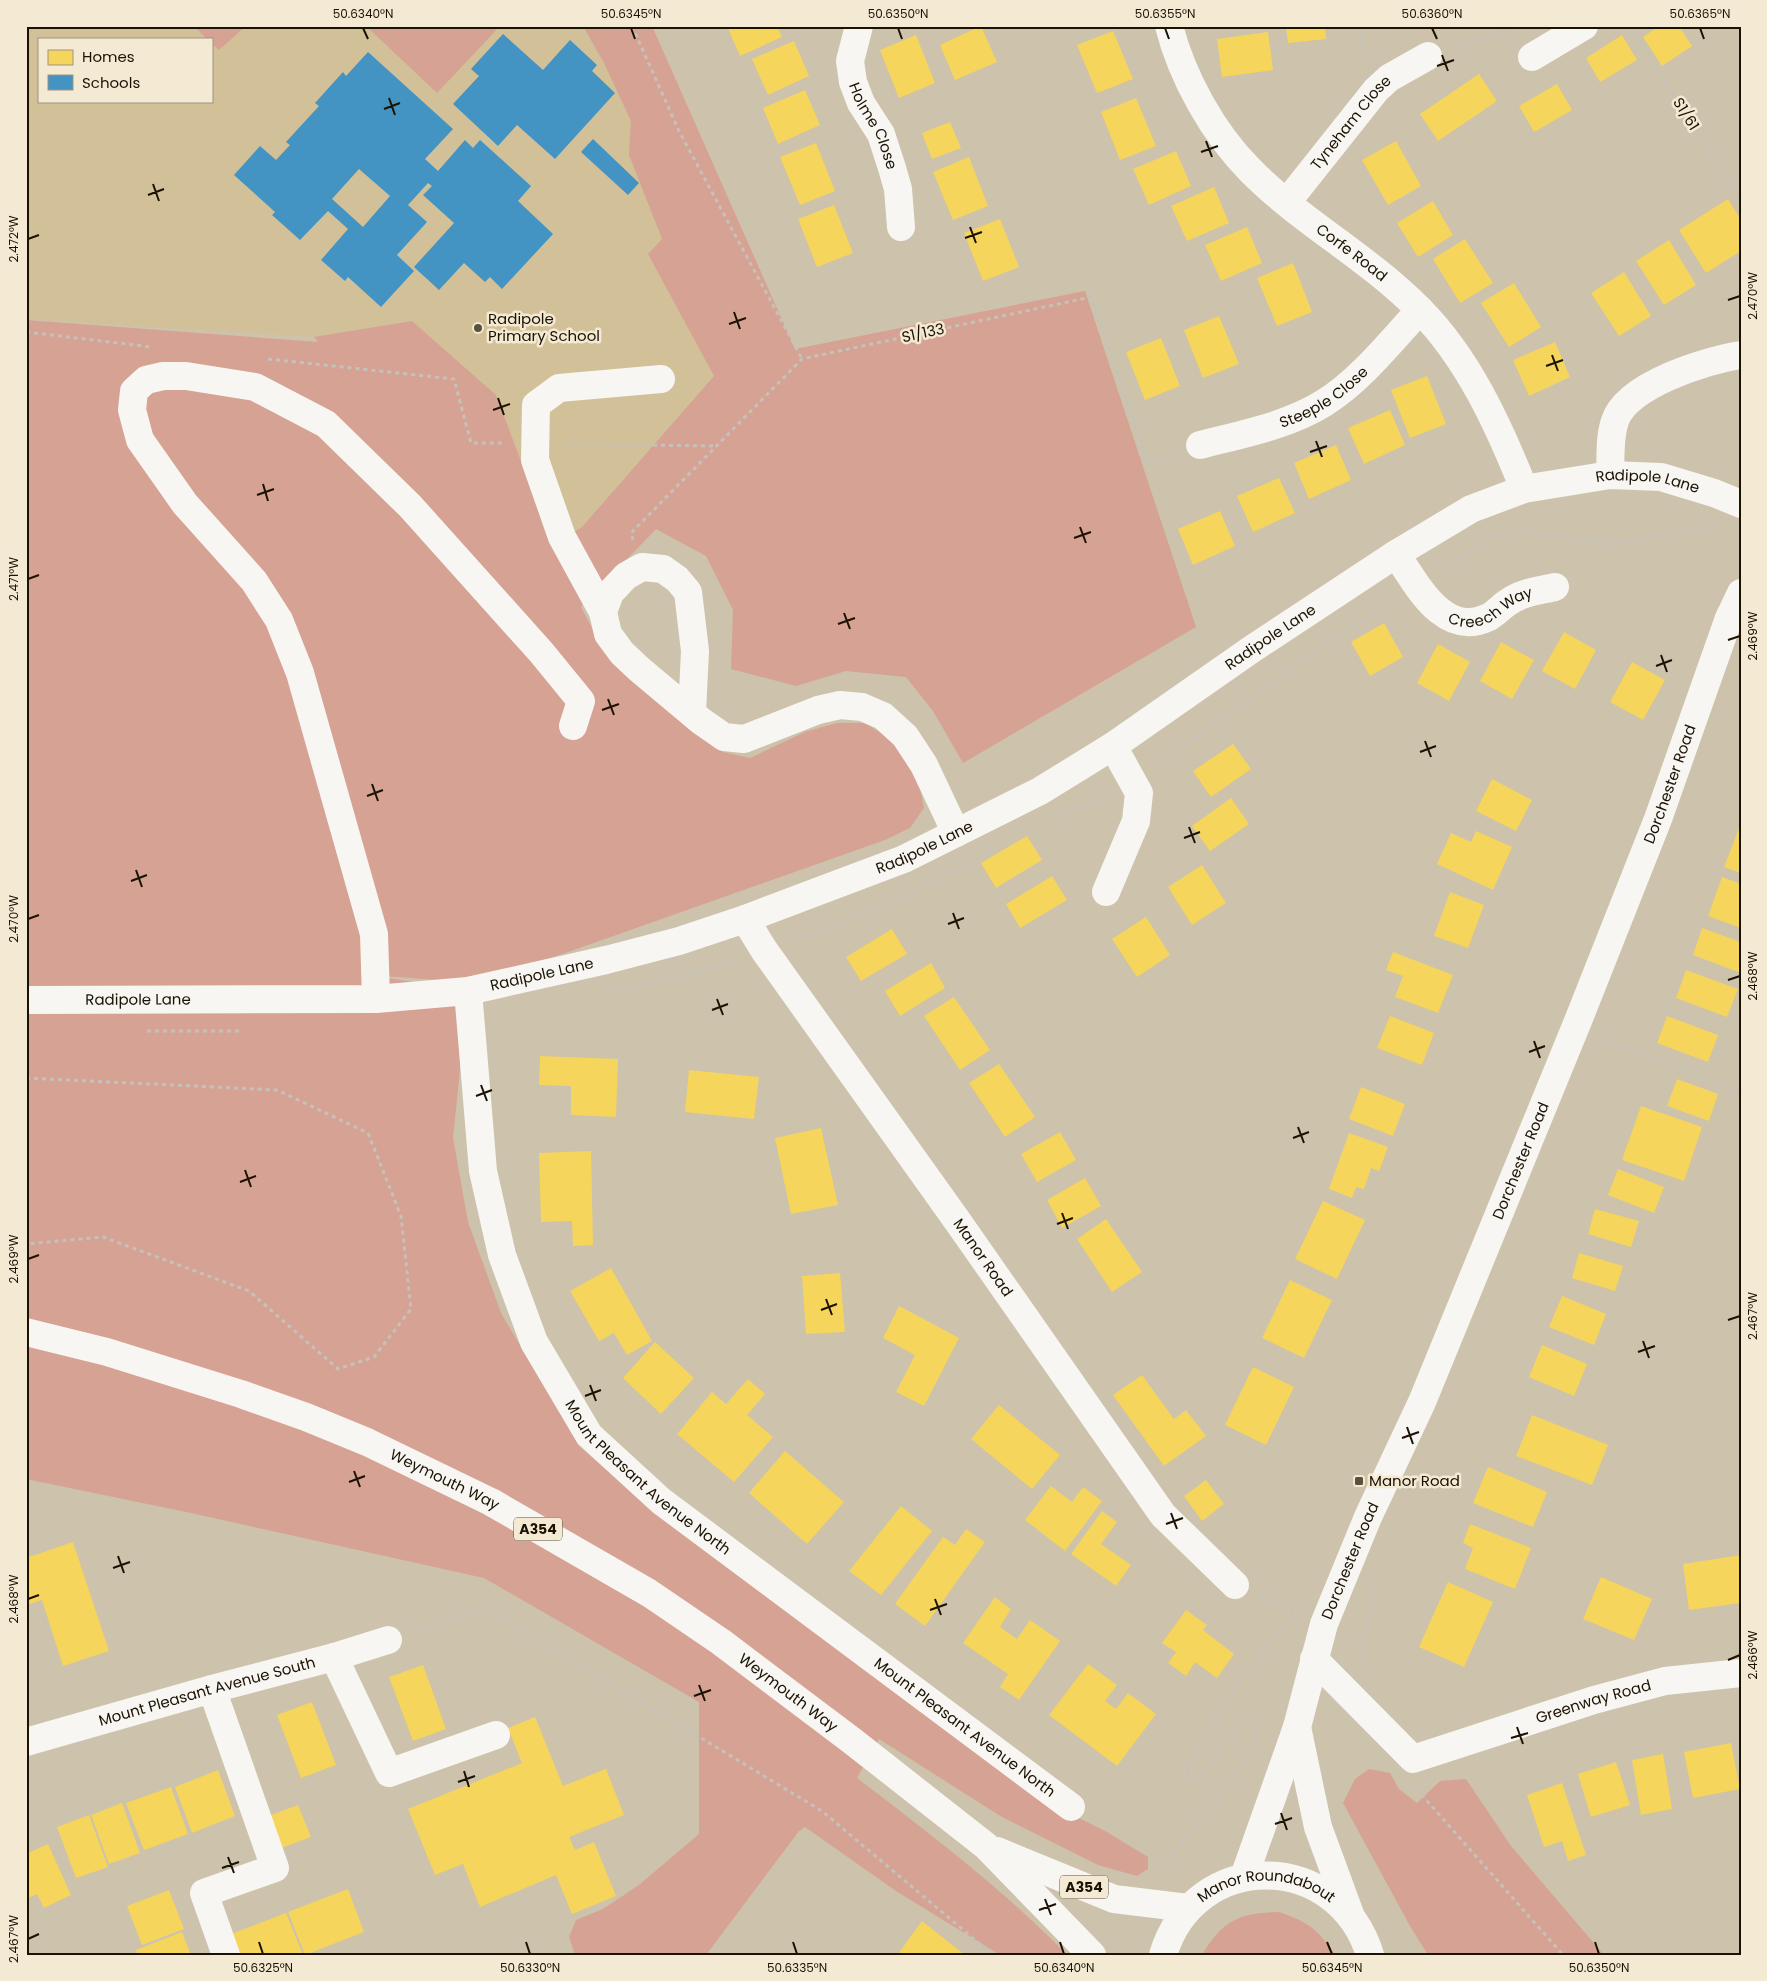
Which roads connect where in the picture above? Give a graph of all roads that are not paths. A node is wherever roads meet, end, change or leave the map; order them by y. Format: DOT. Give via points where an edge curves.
graph roads {
  1 [pos="859,26"];
  2 [pos="1169,26"];
  3 [pos="1584,26"];
  4 [pos="1520,51"];
  5 [pos="1428,56"];
  6 [pos="1287,202"];
  7 [pos="901,228"];
  8 [pos="1420,310"];
  9 [pos="1741,355"];
  10 [pos="661,378"];
  11 [pos="1200,444"];
  12 [pos="1610,475"];
  13 [pos="1524,489"];
  14 [pos="1741,504"];
  15 [pos="1396,554"];
  16 [pos="1555,587"];
  17 [pos="1741,593"];
  18 [pos="603,612"];
  19 [pos="692,713"];
  20 [pos="573,726"];
  21 [pos="1113,746"];
  22 [pos="956,833"];
  23 [pos="1106,892"];
  24 [pos="745,919"];
  25 [pos="468,991"];
  26 [pos="376,999"];
  27 [pos="26,1000"];
  28 [pos="26,1332"];
  29 [pos="1235,1585"];
  30 [pos="388,1640"];
  31 [pos="334,1657"];
  32 [pos="1314,1659"];
  33 [pos="1741,1673"];
  34 [pos="212,1689"];
  35 [pos="1297,1727"];
  36 [pos="496,1735"];
  37 [pos="26,1742"];
  38 [pos="1070,1807"];
  39 [pos="986,1846"];
  40 [pos="1244,1877"];
  41 [pos="1188,1908"];
  42 [pos="1350,1914"];
  43 [pos="226,1955"];
  44 [pos="1092,1955"];
  45 [pos="1163,1955"];
  46 [pos="1370,1955"];
  1 -- 7 [label="main road, Holme Close" via="850,61 853,82 881,134 898,189"];
  2 -- 6 [label="main road, Corfe Road" via="1190,84 1217,132 1250,170"];
  3 -- 4 [label="main road"];
  5 -- 6 [label="main road, Tyneham Close" via="1389,78 1376,90"];
  6 -- 8 [label="main road, Corfe Road"];
  8 -- 11 [label="main road, Steeple Close" via="1351,383 1324,403 1272,426"];
  8 -- 13 [label="main road, Corfe Road" via="1459,357 1489,410"];
  9 -- 12 [label="main road" via="1680,372 1627,403 1615,420"];
  10 -- 18 [label="main road" via="559,388 536,405 535,460 562,537"];
  12 -- 13 [label="main road, Radipole Lane"];
  12 -- 14 [label="main road, Radipole Lane" via="1661,477"];
  13 -- 15 [label="main road, Radipole Lane" via="1471,509"];
  15 -- 16 [label="main road, Creech Way" via="1440,612 1456,620 1473,621 1494,614 1523,594"];
  15 -- 21 [label="main road, Radipole Lane"];
  17 -- 32 [label="main road, Dorchester Road" via="1729,618 1658,819 1571,1039 1422,1402 1368,1517 1324,1624"];
  18 -- 19 [label="main road" via="608,634 622,653"];
  18 -- 19 [label="main road" via="610,593 626,576 642,567 663,569 677,579 688,592 695,650"];
  19 -- 22 [label="main road" via="724,737 744,739 818,710 840,706 862,707 883,716 904,736 924,765"];
  20 -- 26 [label="main road" via="581,701 576,694 410,506 326,424 255,387 186,376 163,376 146,380 134,391 132,410 140,440 185,504 254,582 279,620 300,673 374,934"];
  21 -- 22 [label="main road, Radipole Lane" via="1040,791"];
  21 -- 23 [label="main road" via="1139,793 1136,821"];
  22 -- 24 [label="main road, Radipole Lane" via="904,859"];
  24 -- 25 [label="main road, Radipole Lane" via="606,960"];
  24 -- 29 [label="main road, Manor Road" via="1163,1515"];
  25 -- 26 [label="main road, Radipole Lane"];
  25 -- 38 [label="main road, Mount Pleasant Avenue North" via="483,1171 502,1255 534,1342 590,1435 661,1500"];
  26 -- 27 [label="main road, Radipole Lane"];
  28 -- 39 [label="main road, Weymouth Way / A354" via="107,1352 306,1417 367,1442 491,1502 649,1594 721,1642"];
  30 -- 31 [label="main road, Mount Pleasant Avenue South"];
  31 -- 34 [label="main road, Mount Pleasant Avenue South"];
  31 -- 36 [label="main road" via="389,1773"];
  32 -- 33 [label="main road, Greenway Road" via="1413,1759 1594,1700 1665,1681"];
  32 -- 35 [label="main road, Dorchester Road"];
  34 -- 37 [label="main road, Mount Pleasant Avenue South"];
  34 -- 43 [label="main road" via="275,1868 204,1893"];
  35 -- 40 [label="main road, Dorchester Road"];
  35 -- 42 [label="main road, Dorchester Road" via="1318,1827"];
  39 -- 41 [label="main road, Weymouth Way / A354" via="1114,1899"];
  39 -- 44 [label="main road, Weymouth Way / A354"];
  40 -- 41 [label="main road, Manor Roundabout" via="1204,1894"];
  40 -- 42 [label="main road, Manor Roundabout" via="1273,1875 1303,1881 1329,1895"];
  41 -- 45 [label="main road, Manor Roundabout" via="1168,1937"];
  42 -- 46 [label="main road, Manor Roundabout" via="1365,1938"];
}
